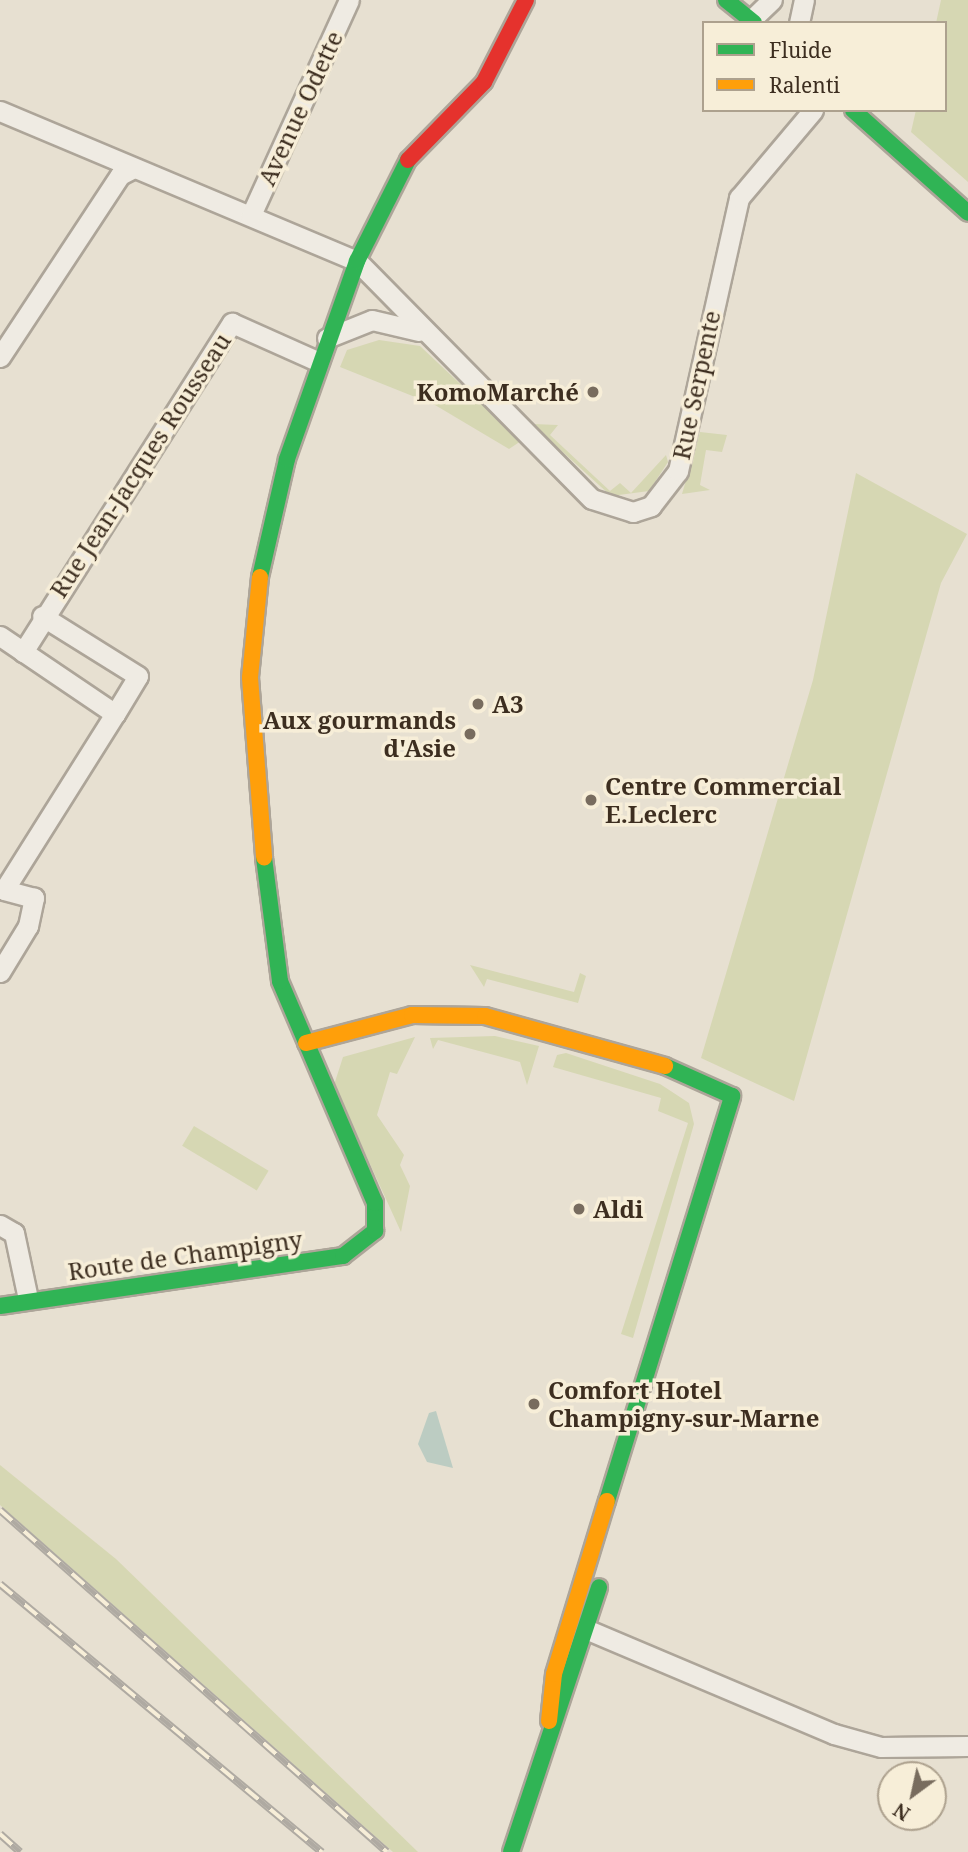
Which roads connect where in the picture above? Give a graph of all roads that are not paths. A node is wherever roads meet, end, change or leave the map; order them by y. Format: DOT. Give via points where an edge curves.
graph roads {
  1 [pos="349,0"];
  2 [pos="526,0"];
  3 [pos="726,0"];
  4 [pos="772,0"];
  5 [pos="804,0"];
  6 [pos="753,21"];
  7 [pos="799,21"];
  8 [pos="0,111"];
  9 [pos="811,112"];
  10 [pos="855,112"];
  11 [pos="132,169"];
  12 [pos="968,213"];
  13 [pos="251,215"];
  14 [pos="357,261"];
  15 [pos="423,334"];
  16 [pos="327,338"];
  17 [pos="0,357"];
  18 [pos="319,362"];
  19 [pos="42,616"];
  20 [pos="0,636"];
  21 [pos="23,652"];
  22 [pos="115,714"];
  23 [pos="0,972"];
  24 [pos="306,1043"];
  25 [pos="0,1225"];
  26 [pos="28,1299"];
  27 [pos="0,1306"];
  28 [pos="638,1404"];
  29 [pos="618,1469"];
  30 [pos="603,1542"];
  31 [pos="578,1628"];
  32 [pos="968,1746"];
  33 [pos="511,1852"];
  1 -- 13 [label="street, Avenue Odette"];
  2 -- 14 [label="street" via="484,82 410,157"];
  3 -- 6 [label="street"];
  4 -- 6 [label="street"];
  5 -- 7 [label="street"];
  8 -- 11 [label="street"];
  9 -- 15 [label="street, Rue Serpente" via="739,198 683,453 670,488 651,506 614,511 592,499"];
  10 -- 12 [label="street"];
  11 -- 13 [label="street"];
  11 -- 17 [label="street" via="120,175"];
  13 -- 14 [label="street"];
  14 -- 15 [label="street, Rue Serpente"];
  14 -- 16 [label="street"];
  15 -- 16 [label="street, Rue Serpente" via="404,323 372,320"];
  16 -- 18 [label="street"];
  18 -- 19 [label="street, Rue Jean-Jacques Rousseau" via="232,323"];
  18 -- 24 [label="street" via="261,573 250,678 264,884 280,981"];
  19 -- 21 [label="street, Rue Jean-Jacques Rousseau"];
  19 -- 22 [label="street, Rue Jean-Jacques Rousseau" via="138,676"];
  20 -- 21 [label="street"];
  21 -- 22 [label="street"];
  22 -- 23 [label="street, Rue Jean-Jacques Rousseau" via="5,890 34,898 28,926"];
  24 -- 26 [label="street, Route de Champigny" via="375,1203 372,1238 343,1256"];
  24 -- 28 [label="street" via="412,1015 485,1016 667,1066 733,1096"];
  25 -- 26 [label="street" via="14,1233"];
  26 -- 27 [label="street, Route de Champigny"];
  28 -- 29 [label="street"];
  28 -- 30 [label="street" via="629,1482"];
  29 -- 30 [label="street"];
  29 -- 31 [label="street"];
  30 -- 31 [label="street"];
  31 -- 32 [label="street" via="834,1734 881,1747"];
  31 -- 33 [label="street"];
}
